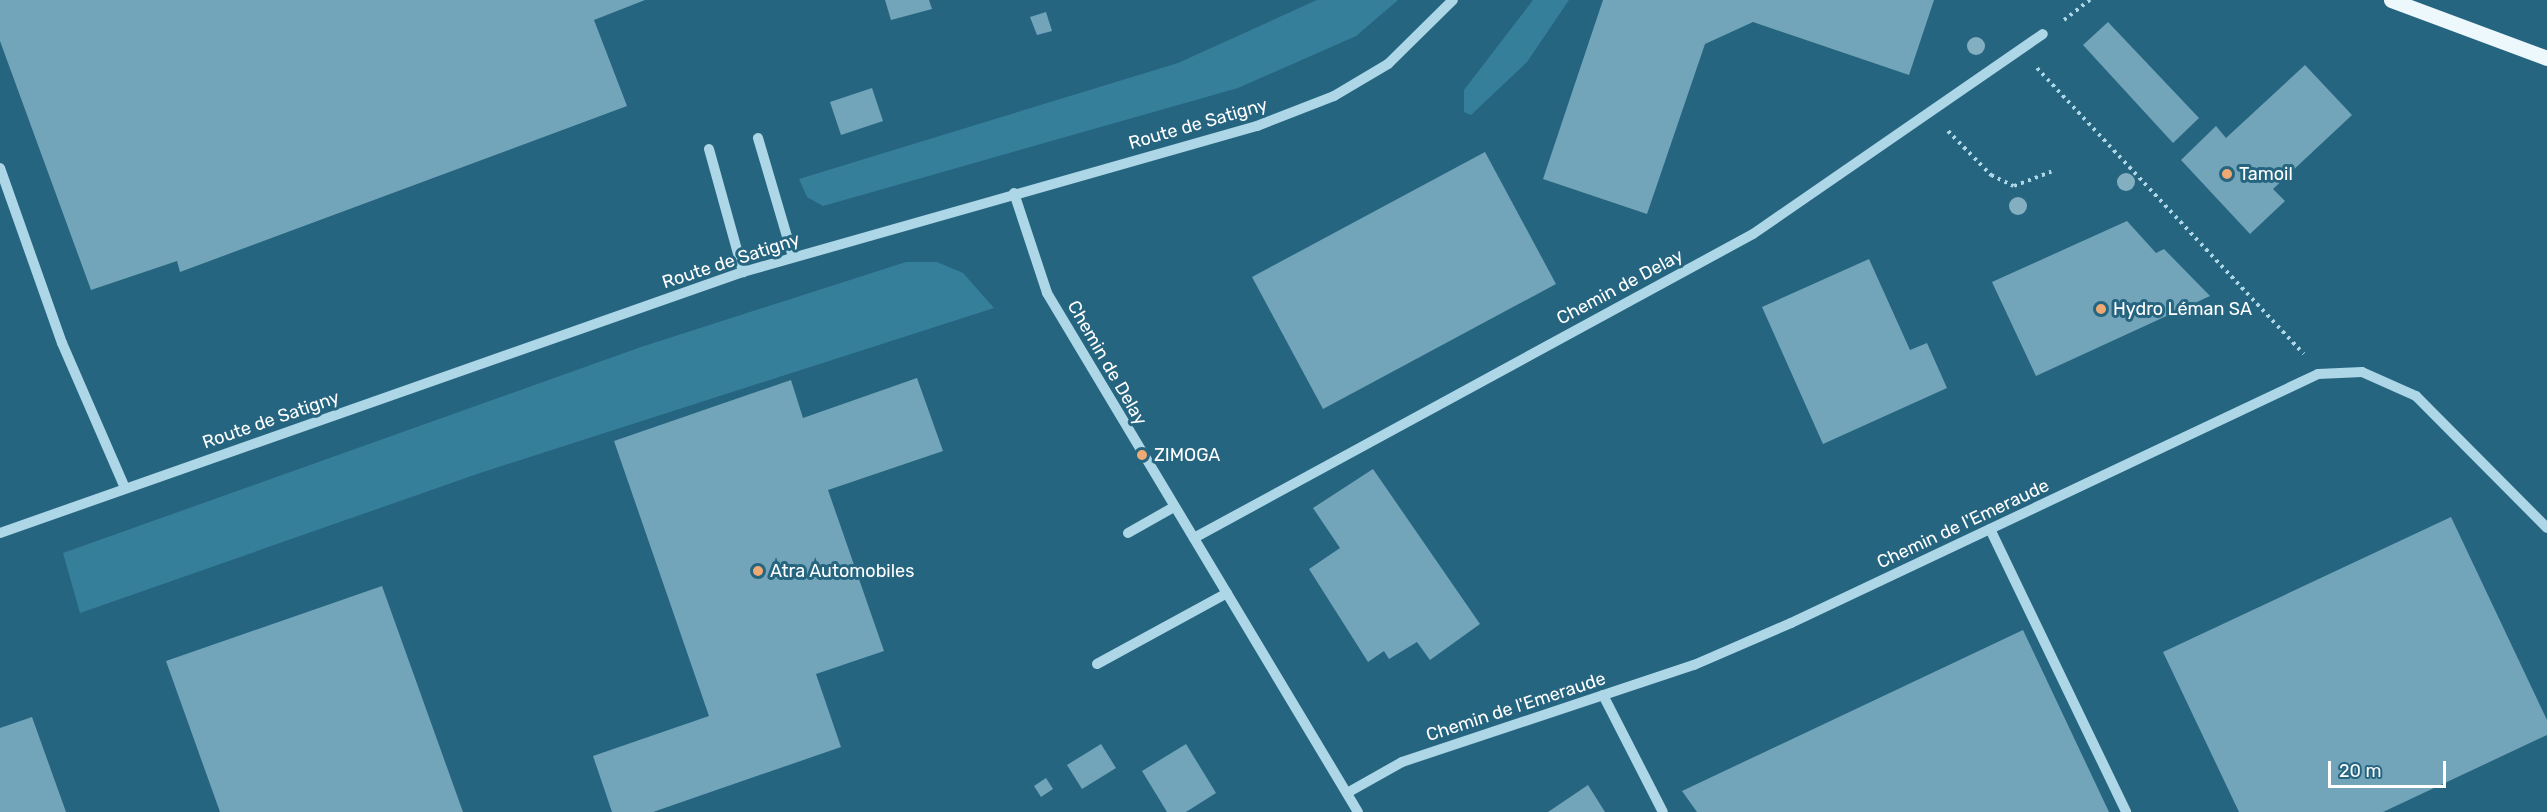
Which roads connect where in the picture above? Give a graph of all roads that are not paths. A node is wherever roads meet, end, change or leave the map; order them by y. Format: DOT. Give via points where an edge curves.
graph roads {
  1 [pos="1453,0"];
  2 [pos="2391,0"];
  3 [pos="2043,34"];
  4 [pos="2547,58"];
  5 [pos="758,138"];
  6 [pos="709,148"];
  7 [pos="0,168"];
  8 [pos="1014,193"];
  9 [pos="793,257"];
  10 [pos="743,272"];
  11 [pos="125,488"];
  12 [pos="1174,507"];
  13 [pos="2547,528"];
  14 [pos="1990,529"];
  15 [pos="1128,532"];
  16 [pos="0,533"];
  17 [pos="1194,538"];
  18 [pos="1227,593"];
  19 [pos="1097,664"];
  20 [pos="1603,695"];
  21 [pos="1347,793"];
  22 [pos="1358,812"];
  23 [pos="1663,812"];
  24 [pos="2126,812"];
  1 -- 8 [label="street, Route de Satigny" via="1388,64 1334,96 1257,126"];
  2 -- 4 [label="main road"];
  3 -- 17 [label="street, Chemin de Delay" via="1820,192 1718,254 1263,496"];
  5 -- 9 [label="street"];
  6 -- 10 [label="street"];
  7 -- 11 [label="street" via="62,343"];
  8 -- 9 [label="street, Route de Satigny"];
  8 -- 12 [label="street, Chemin de Delay" via="1047,293"];
  9 -- 10 [label="street, Route de Satigny"];
  10 -- 11 [label="street, Route de Satigny"];
  11 -- 16 [label="street, Route de Satigny"];
  12 -- 15 [label="street"];
  12 -- 17 [label="street, Chemin de Delay"];
  13 -- 14 [label="street, Chemin de l'Emeraude" via="2416,396 2362,372 2318,374"];
  14 -- 20 [label="street, Chemin de l'Emeraude" via="1694,665"];
  14 -- 24 [label="street"];
  17 -- 18 [label="street, Chemin de Delay"];
  18 -- 19 [label="street"];
  18 -- 21 [label="street, Chemin de Delay"];
  20 -- 21 [label="street, Chemin de l'Emeraude" via="1402,762"];
  20 -- 23 [label="street"];
  21 -- 22 [label="street, Chemin de Delay"];
}
